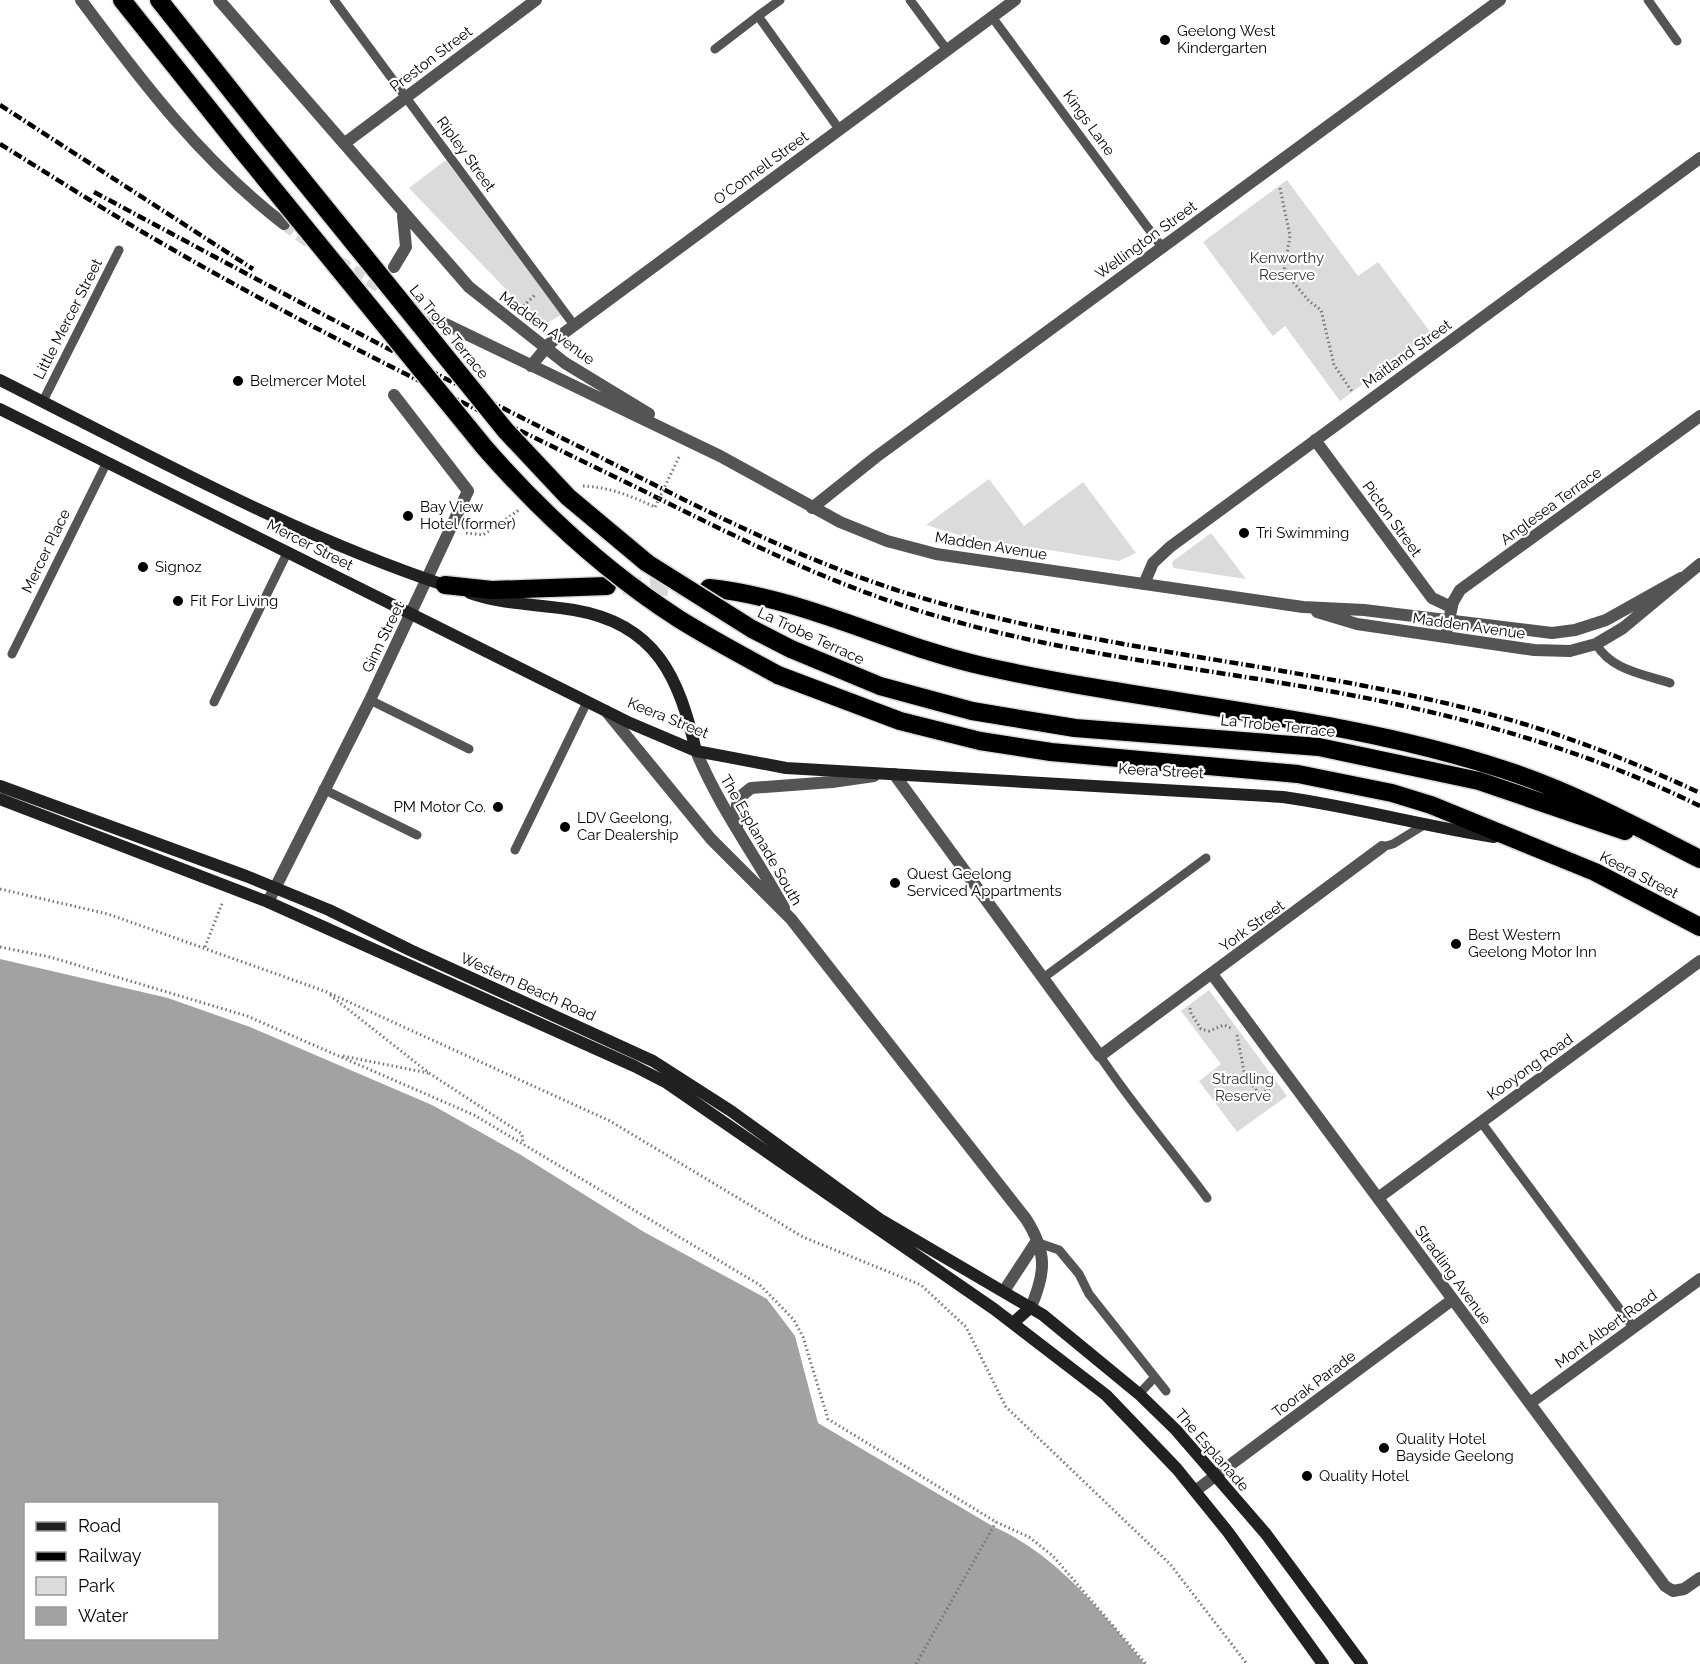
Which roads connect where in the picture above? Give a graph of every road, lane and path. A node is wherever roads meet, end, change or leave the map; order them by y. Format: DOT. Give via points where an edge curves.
graph roads {
  1 [pos="81,0"];
  2 [pos="122,0"];
  3 [pos="159,0"];
  4 [pos="219,0"];
  5 [pos="334,0"];
  6 [pos="536,0"];
  7 [pos="780,0"];
  8 [pos="909,0"];
  9 [pos="1015,0"];
  10 [pos="1500,0"];
  11 [pos="1648,0"];
  12 [pos="758,16"];
  13 [pos="992,17"];
  14 [pos="1677,41"];
  15 [pos="715,49"];
  16 [pos="947,50"];
  17 [pos="405,97"];
  18 [pos="839,129"];
  19 [pos="345,143"];
  20 [pos="1700,158"];
  21 [pos="1280,188"];
  22 [pos="402,212"];
  23 [pos="284,224"];
  24 [pos="1162,247"];
  25 [pos="119,250"];
  26 [pos="394,267"];
  27 [pos="545,286"];
  28 [pos="514,314"];
  29 [pos="435,319"];
  30 [pos="574,325"];
  31 [pos="544,348"];
  32 [pos="531,366"];
  33 [pos="0,380"];
  34 [pos="394,395"];
  35 [pos="1354,396"];
  36 [pos="43,401"];
  37 [pos="0,408"];
  38 [pos="1700,416"];
  39 [pos="1315,440"];
  40 [pos="696,443"];
  41 [pos="680,455"];
  42 [pos="107,462"];
  43 [pos="655,507"];
  44 [pos="521,508"];
  45 [pos="812,508"];
  46 [pos="463,532"];
  47 [pos="288,551"];
  48 [pos="1700,564"];
  49 [pos="1681,578"];
  50 [pos="427,579"];
  51 [pos="1144,584"];
  52 [pos="445,585"];
  53 [pos="607,586"];
  54 [pos="709,588"];
  55 [pos="1451,607"];
  56 [pos="1304,608"];
  57 [pos="411,614"];
  58 [pos="1448,622"];
  59 [pos="1588,627"];
  60 [pos="1445,637"];
  61 [pos="1596,644"];
  62 [pos="12,654"];
  63 [pos="1670,683"];
  64 [pos="370,700"];
  65 [pos="214,702"];
  66 [pos="587,702"];
  67 [pos="606,711"];
  68 [pos="469,749"];
  69 [pos="696,751"];
  70 [pos="892,774"];
  71 [pos="0,786"];
  72 [pos="323,789"];
  73 [pos="0,799"];
  74 [pos="1424,825"];
  75 [pos="738,828"];
  76 [pos="417,835"];
  77 [pos="1514,840"];
  78 [pos="1382,847"];
  79 [pos="515,850"];
  80 [pos="1206,858"];
  81 [pos="1700,860"];
  82 [pos="229,886"];
  83 [pos="275,887"];
  84 [pos="0,889"];
  85 [pos="268,902"];
  86 [pos="791,919"];
  87 [pos="1700,927"];
  88 [pos="0,947"];
  89 [pos="205,947"];
  90 [pos="1700,961"];
  91 [pos="1212,974"];
  92 [pos="1043,978"];
  93 [pos="327,992"];
  94 [pos="1190,1006"];
  95 [pos="335,1054"];
  96 [pos="1100,1056"];
  97 [pos="429,1073"];
  98 [pos="1273,1086"];
  99 [pos="1481,1122"];
  100 [pos="523,1144"];
  101 [pos="1207,1198"];
  102 [pos="1378,1198"];
  103 [pos="1036,1242"];
  104 [pos="1700,1279"];
  105 [pos="1004,1291"];
  106 [pos="1452,1300"];
  107 [pos="1031,1307"];
  108 [pos="994,1309"];
  109 [pos="1013,1323"];
  110 [pos="1633,1327"];
  111 [pos="1155,1377"];
  112 [pos="1166,1391"];
  113 [pos="1139,1394"];
  114 [pos="1530,1403"];
  115 [pos="1216,1477"];
  116 [pos="1195,1491"];
  117 [pos="996,1522"];
  118 [pos="1700,1578"];
  119 [pos="916,1664"];
  120 [pos="1146,1664"];
  121 [pos="1247,1664"];
  122 [pos="1323,1664"];
  123 [pos="1362,1664"];
  1 -- 23 [label="street" via="194,143 241,190"];
  2 -- 77 [label="highway, bridge" via="484,448 535,503 600,561 681,620 778,675 864,709 939,732 1052,752 1298,774 1392,793"];
  3 -- 81 [label="highway, La Trobe Terrace, bridge" via="506,431 568,497 647,563 752,629 880,686 972,711 1075,728 1308,746 1396,762 1479,781"];
  4 -- 19 [label="street, Madden Avenue"];
  5 -- 17 [label="lane, Ripley Street"];
  6 -- 17 [label="street, Preston Street"];
  7 -- 12 [label="lane"];
  8 -- 16 [label="lane"];
  9 -- 13 [label="street, O'Connell Street"];
  10 -- 24 [label="street, Wellington Street"];
  11 -- 14 [label="lane"];
  12 -- 15 [label="lane"];
  12 -- 18 [label="lane"];
  13 -- 16 [label="street, O'Connell Street"];
  13 -- 24 [label="lane, Kings Lane"];
  16 -- 18 [label="street, O'Connell Street"];
  17 -- 19 [label="street, Preston Street"];
  17 -- 27 [label="lane, Ripley Street"];
  18 -- 30 [label="street, O'Connell Street"];
  19 -- 22 [label="street, Madden Avenue"];
  20 -- 39 [label="street, Maitland Street"];
  21 -- 35 [label="path" via="1290,236 1284,271 1321,310 1334,365"];
  22 -- 26 [label="street" via="406,247"];
  22 -- 31 [label="street, Madden Avenue" via="469,287"];
  24 -- 45 [label="street, Wellington Street"];
  25 -- 36 [label="lane, Little Mercer Street"];
  27 -- 28 [label="path"];
  27 -- 30 [label="lane, Ripley Street"];
  29 -- 32 [label="street, Madden Avenue"];
  30 -- 31 [label="street, O'Connell Street"];
  31 -- 32 [label="street, O'Connell Street"];
  31 -- 40 [label="street, Madden Avenue"];
  32 -- 40 [label="street, Madden Avenue"];
  33 -- 36 [label="street, Mercer Street"];
  34 -- 50 [label="street, Ginn Street" via="468,491"];
  36 -- 50 [label="street, Mercer Street" via="277,518"];
  37 -- 42 [label="street, Mercer Street"];
  38 -- 55 [label="street, Anglesea Terrace" via="1465,586"];
  39 -- 51 [label="street, Maitland Street" via="1170,547 1153,563"];
  39 -- 55 [label="street, Picton Street" via="1432,598"];
  40 -- 45 [label="street, Madden Avenue"];
  41 -- 43 [label="path, bridge"];
  42 -- 47 [label="street, Mercer Street"];
  42 -- 62 [label="lane, Mercer Place"];
  44 -- 46 [label="path" via="483,535"];
  45 -- 51 [label="street, Madden Avenue" via="872,535 936,554"];
  47 -- 57 [label="street, Mercer Street"];
  47 -- 65 [label="lane"];
  48 -- 49 [label="street"];
  49 -- 59 [label="street, Madden Avenue"];
  49 -- 61 [label="street, Madden Avenue" via="1638,617"];
  50 -- 52 [label="street, Mercer Street"];
  50 -- 57 [label="street, Ginn Street"];
  51 -- 56 [label="street, Madden Avenue"];
  52 -- 53 [label="highway" via="492,590"];
  52 -- 69 [label="street, The Esplanade South" via="500,602 589,613 635,634 651,647 674,677 684,700"];
  54 -- 81 [label="highway" via="755,593 942,657 1032,677 1324,724 1425,747 1503,769 1601,808"];
  55 -- 58 [label="street, Anglesea Terrace"];
  56 -- 58 [label="street, Madden Avenue" via="1364,610"];
  56 -- 60 [label="street, Madden Avenue" via="1357,624"];
  57 -- 64 [label="street, Ginn Street"];
  57 -- 66 [label="street, Mercer Street"];
  58 -- 59 [label="street, Madden Avenue" via="1541,632"];
  58 -- 60 [label="street, Anglesea Terrace"];
  59 -- 61 [label="street"];
  60 -- 61 [label="street, Madden Avenue" via="1552,652"];
  61 -- 63 [label="lane" via="1612,663"];
  64 -- 68 [label="lane"];
  64 -- 72 [label="street, Ginn Street"];
  66 -- 67 [label="street, Mercer Street"];
  66 -- 79 [label="lane"];
  67 -- 69 [label="street, Keera Street"];
  67 -- 86 [label="street, The Esplanade South" via="711,839"];
  69 -- 70 [label="street, Keera Street" via="786,768"];
  69 -- 75 [label="street, The Esplanade South" via="717,798"];
  70 -- 74 [label="street, Keera Street" via="1283,797"];
  70 -- 75 [label="street" via="751,788 737,805"];
  70 -- 92 [label="street"];
  71 -- 83 [label="street, Western Beach Road"];
  72 -- 76 [label="lane"];
  72 -- 83 [label="street, Ginn Street"];
  73 -- 82 [label="street, Western Beach Road"];
  74 -- 77 [label="street, Keera Street"];
  74 -- 78 [label="lane, York Street"];
  75 -- 86 [label="street, The Esplanade South"];
  77 -- 87 [label="highway, Keera Street" via="1595,872"];
  78 -- 91 [label="street, York Street"];
  80 -- 92 [label="lane"];
  82 -- 85 [label="street, Western Beach Road"];
  82 -- 89 [label="path"];
  83 -- 85 [label="street, Ginn Street"];
  83 -- 105 [label="street, Western Beach Road" via="653,1061 731,1111 881,1220"];
  84 -- 89 [label="path" via="108,914"];
  85 -- 108 [label="street, Western Beach Road" via="667,1083"];
  86 -- 103 [label="street, The Esplanade South" via="1026,1219"];
  88 -- 95 [label="path" via="60,960 227,1009"];
  89 -- 93 [label="path"];
  90 -- 99 [label="street, Kooyong Road"];
  91 -- 96 [label="street, York Street"];
  91 -- 102 [label="street, Stradling Avenue"];
  92 -- 96 [label="street"];
  93 -- 97 [label="path"];
  93 -- 121 [label="path" via="610,1121 803,1237 921,1285 966,1327 1006,1407 1170,1564"];
  94 -- 98 [label="path" via="1201,1029 1209,1031 1224,1025 1233,1029 1245,1076 1260,1095"];
  95 -- 97 [label="path"];
  95 -- 100 [label="path" via="474,1115"];
  96 -- 101 [label="lane"];
  97 -- 100 [label="path" via="522,1134"];
  99 -- 102 [label="street, Kooyong Road"];
  99 -- 110 [label="lane"];
  100 -- 117 [label="path" via="760,1285 794,1320 803,1337 828,1419"];
  102 -- 106 [label="street, Stradling Avenue"];
  103 -- 105 [label="street"];
  103 -- 107 [label="street, The Esplanade South" via="1043,1269"];
  103 -- 111 [label="lane" via="1059,1250"];
  104 -- 110 [label="street, Mont Albert Road"];
  105 -- 107 [label="street, The Esplanade"];
  105 -- 108 [label="street"];
  106 -- 114 [label="street, Stradling Avenue"];
  106 -- 115 [label="street, Toorak Parade"];
  107 -- 109 [label="street"];
  107 -- 113 [label="street, The Esplanade"];
  108 -- 109 [label="street"];
  109 -- 116 [label="street" via="1121,1408"];
  110 -- 114 [label="street, Mont Albert Road"];
  111 -- 112 [label="lane"];
  111 -- 113 [label="lane"];
  113 -- 115 [label="street, The Esplanade"];
  114 -- 118 [label="street, Stradling Avenue" via="1665,1586 1673,1591 1684,1589"];
  115 -- 116 [label="street, Toorak Parade"];
  115 -- 123 [label="street, The Esplanade" via="1266,1534"];
  116 -- 122 [label="street"];
  117 -- 119 [label="path"];
  117 -- 120 [label="path" via="1029,1537 1053,1556"];
}
